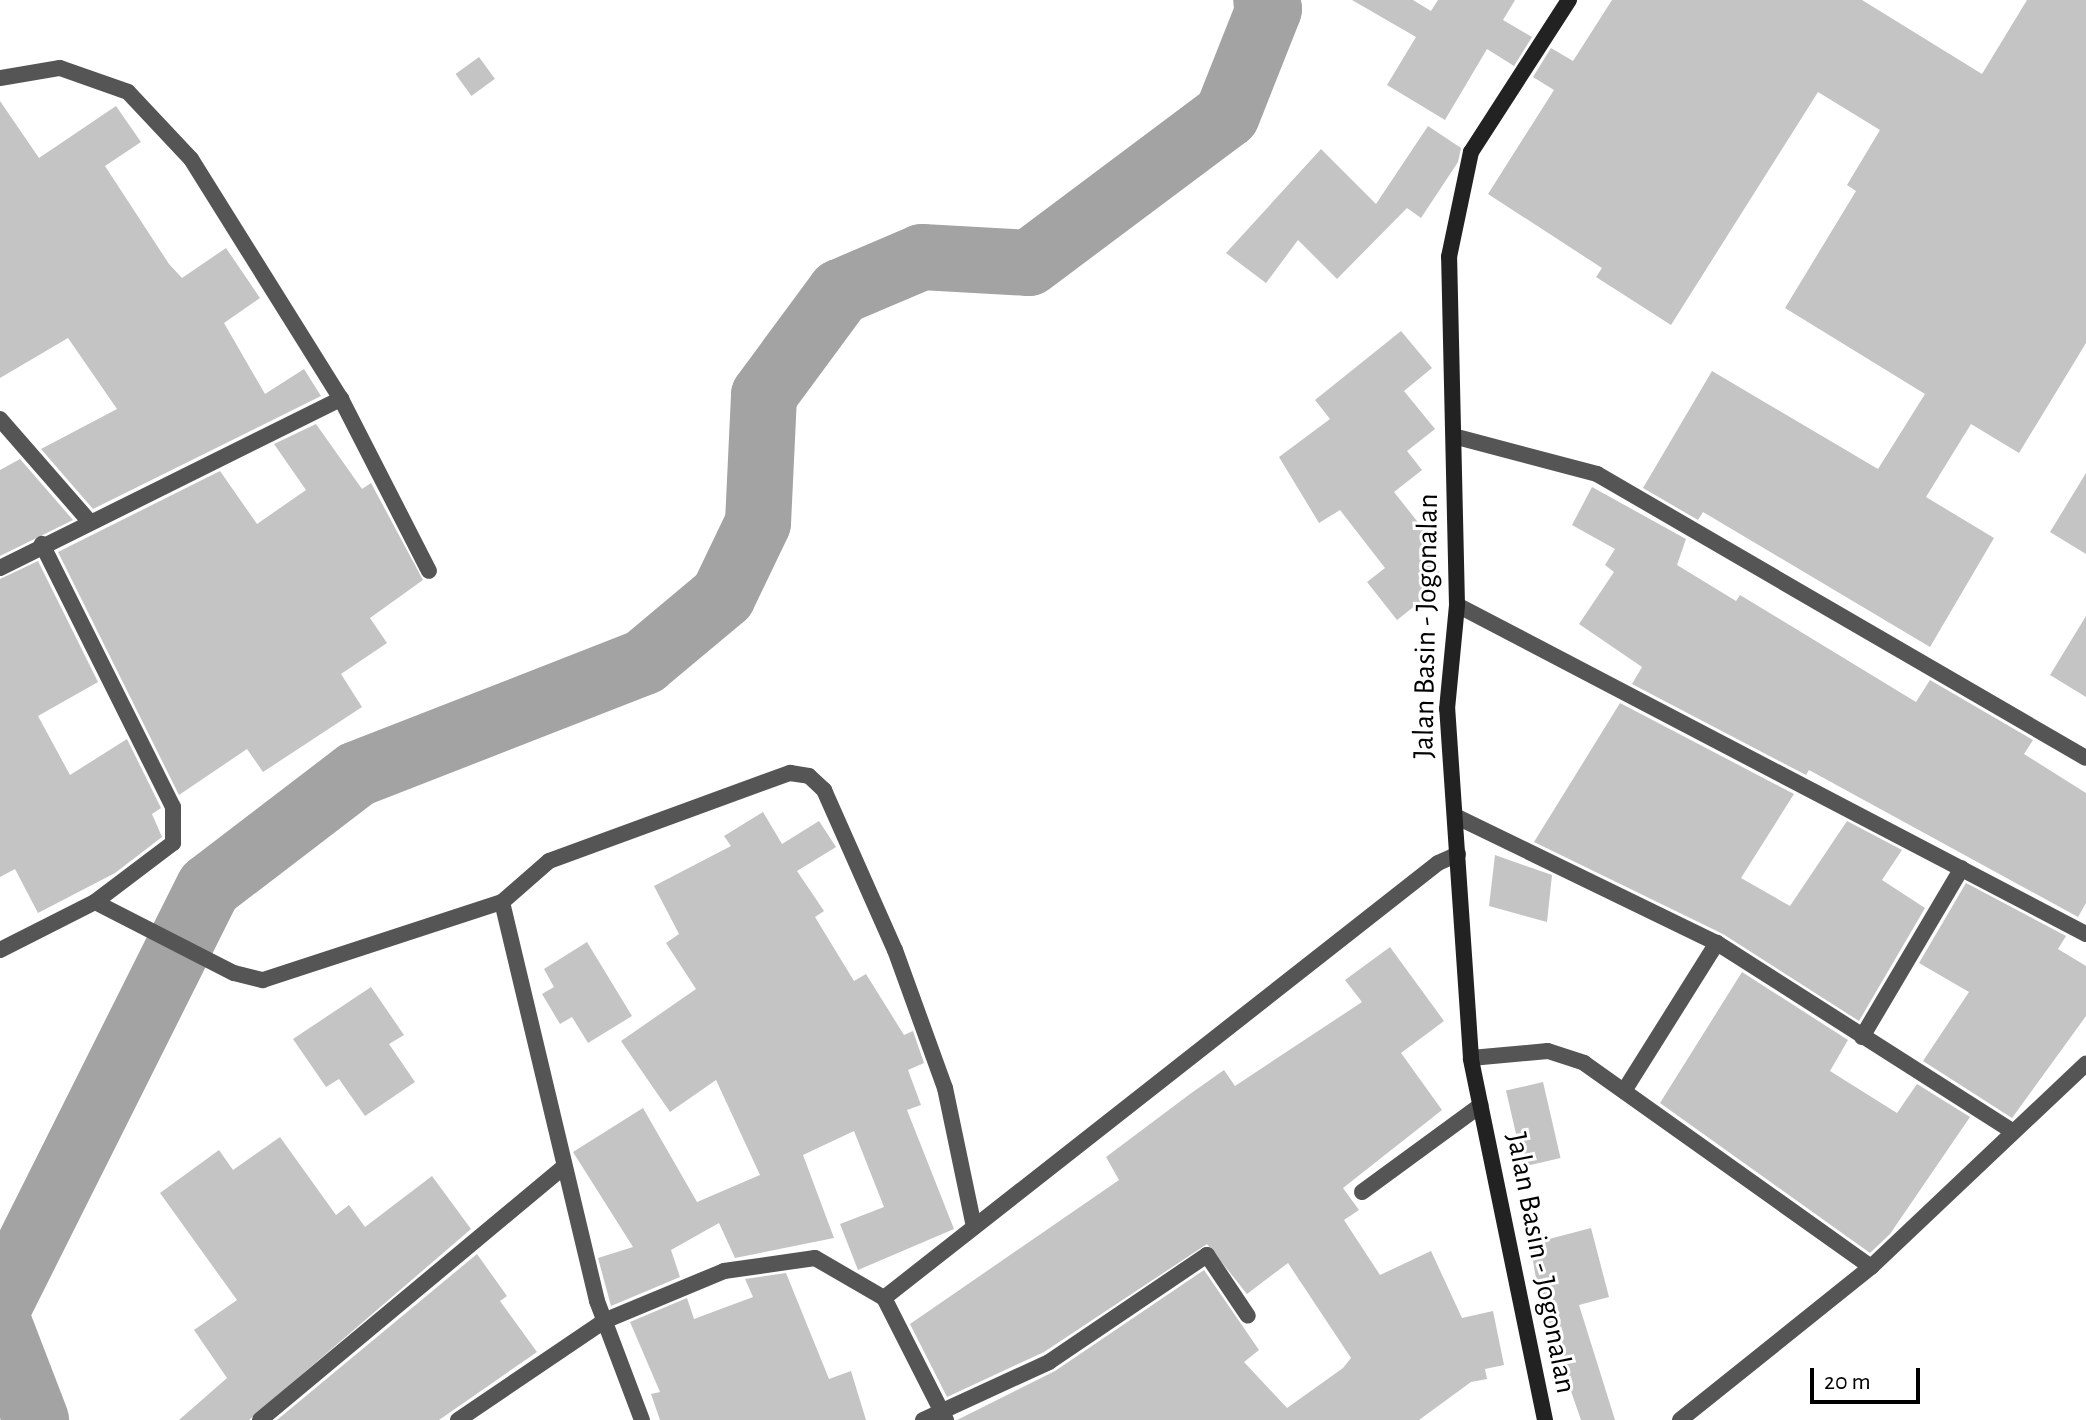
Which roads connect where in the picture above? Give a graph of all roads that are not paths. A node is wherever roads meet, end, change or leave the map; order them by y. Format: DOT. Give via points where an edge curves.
graph roads {
  1 [pos="1569,0"];
  2 [pos="0,78"];
  3 [pos="341,399"];
  4 [pos="0,419"];
  5 [pos="1457,437"];
  6 [pos="89,521"];
  7 [pos="42,544"];
  8 [pos="0,568"];
  9 [pos="429,571"];
  10 [pos="1457,605"];
  11 [pos="2086,758"];
  12 [pos="1455,816"];
  13 [pos="1458,854"];
  14 [pos="1962,868"];
  15 [pos="95,902"];
  16 [pos="502,902"];
  17 [pos="2086,934"];
  18 [pos="1717,943"];
  19 [pos="0,950"];
  20 [pos="1862,1037"];
  21 [pos="1471,1058"];
  22 [pos="2086,1064"];
  23 [pos="1624,1091"];
  24 [pos="1481,1105"];
  25 [pos="2010,1130"];
  26 [pos="562,1168"];
  27 [pos="1362,1192"];
  28 [pos="974,1227"];
  29 [pos="1871,1267"];
  30 [pos="884,1298"];
  31 [pos="1248,1316"];
  32 [pos="604,1321"];
  33 [pos="945,1417"];
  34 [pos="260,1420"];
  35 [pos="458,1420"];
  36 [pos="642,1420"];
  37 [pos="923,1420"];
  38 [pos="1545,1420"];
  39 [pos="1680,1420"];
  1 -- 5 [label="main road, Jalan Basin - Jogonalan" via="1471,152 1449,257"];
  2 -- 3 [label="street" via="60,68 128,92 191,159"];
  3 -- 6 [label="street"];
  3 -- 9 [label="street"];
  4 -- 6 [label="street"];
  5 -- 10 [label="main road, Jalan Basin - Jogonalan"];
  5 -- 11 [label="street" via="1597,474"];
  6 -- 7 [label="street"];
  7 -- 8 [label="street"];
  7 -- 15 [label="street" via="173,807 173,843"];
  10 -- 12 [label="main road, Jalan Basin - Jogonalan" via="1447,709"];
  10 -- 14 [label="street"];
  12 -- 13 [label="main road, Jalan Basin - Jogonalan"];
  12 -- 18 [label="street"];
  13 -- 21 [label="main road, Jalan Basin - Jogonalan"];
  13 -- 28 [label="street" via="1438,863"];
  14 -- 17 [label="street"];
  14 -- 20 [label="street"];
  15 -- 16 [label="street" via="234,973 263,980"];
  15 -- 19 [label="street"];
  16 -- 26 [label="street"];
  16 -- 28 [label="street" via="549,861 790,773 809,776 824,790 895,950 945,1088"];
  18 -- 20 [label="street"];
  18 -- 23 [label="street"];
  20 -- 25 [label="street"];
  21 -- 23 [label="street" via="1548,1051 1584,1063"];
  21 -- 24 [label="main road, Jalan Basin - Jogonalan"];
  22 -- 25 [label="street"];
  23 -- 29 [label="street"];
  24 -- 27 [label="street"];
  24 -- 38 [label="main road, Jalan Basin - Jogonalan"];
  25 -- 29 [label="street"];
  26 -- 32 [label="street"];
  26 -- 34 [label="street"];
  28 -- 30 [label="street"];
  29 -- 39 [label="street"];
  30 -- 32 [label="street" via="815,1258 766,1261"];
  30 -- 33 [label="street"];
  31 -- 33 [label="street" via="1207,1255 1049,1362"];
  32 -- 35 [label="street"];
  32 -- 36 [label="street"];
  33 -- 37 [label="street"];
}
